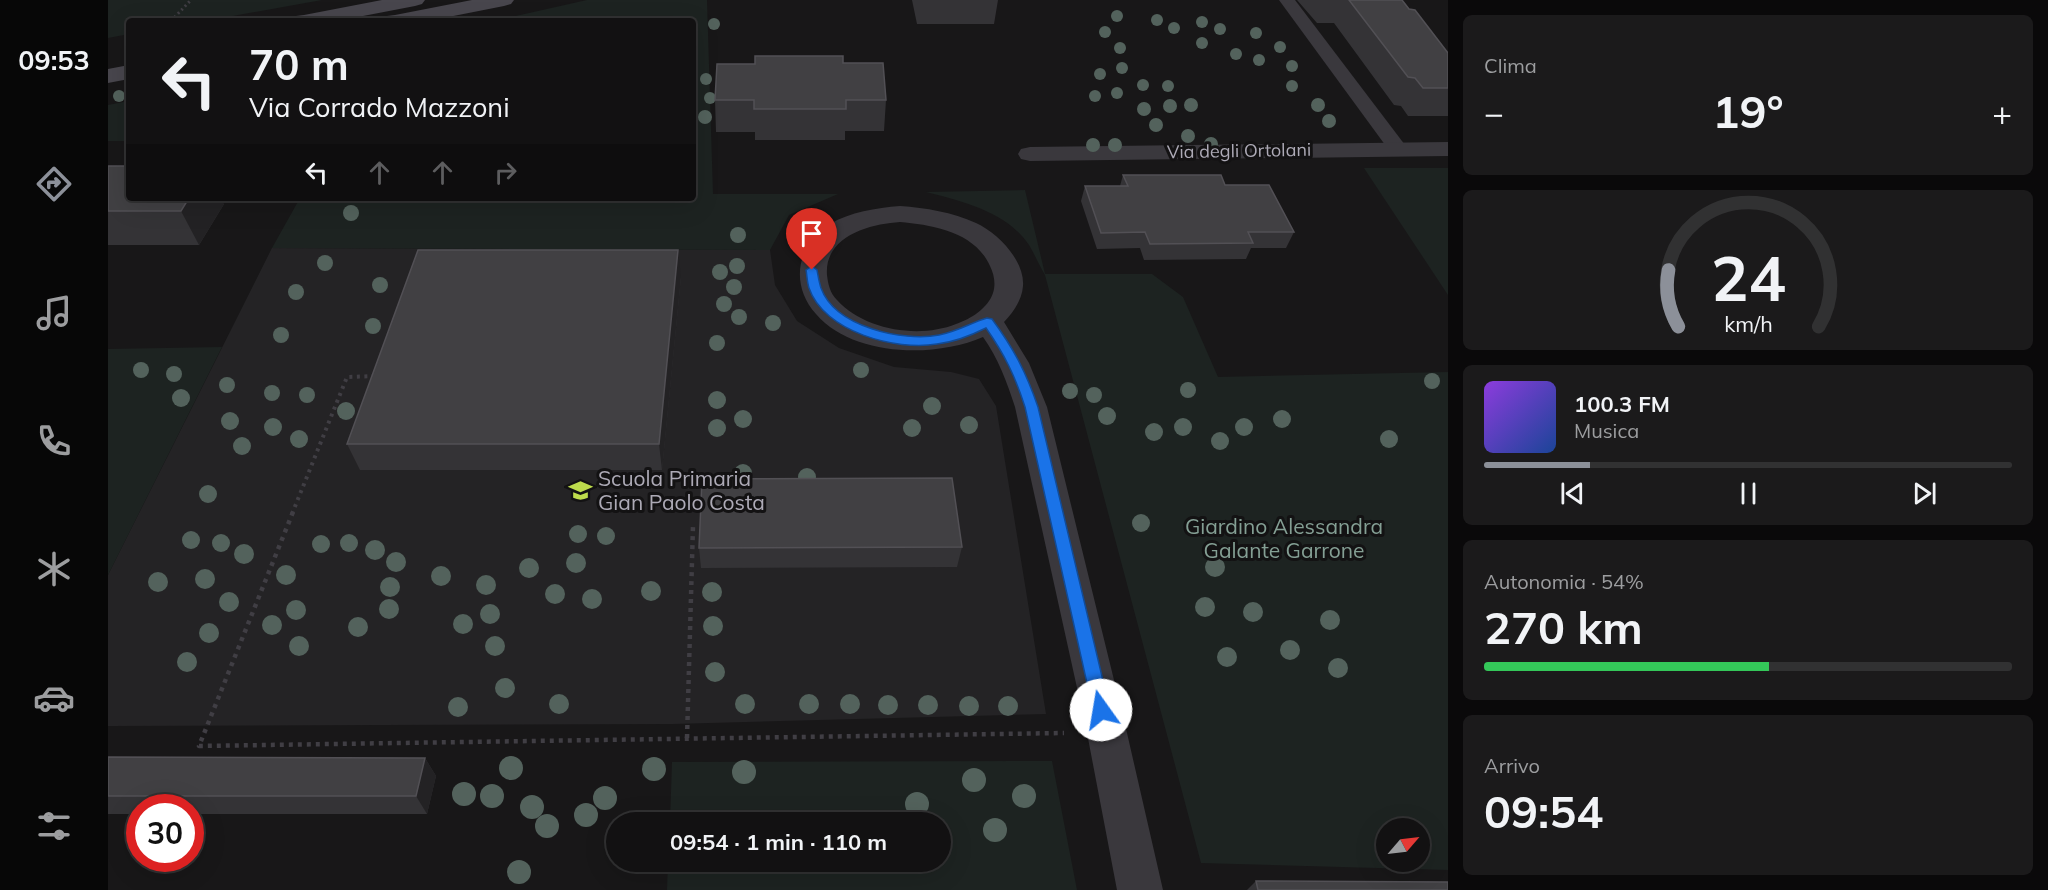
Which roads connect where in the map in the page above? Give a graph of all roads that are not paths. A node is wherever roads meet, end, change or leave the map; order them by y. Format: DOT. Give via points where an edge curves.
graph roads {
  1 [pos="415,0"];
  2 [pos="504,0"];
  3 [pos="1287,0"];
  4 [pos="320,18"];
  5 [pos="411,18"];
  6 [pos="126,55"];
  7 [pos="108,58"];
  8 [pos="126,73"];
  9 [pos="108,76"];
  10 [pos="1398,149"];
  11 [pos="1448,149"];
  12 [pos="1030,154"];
  13 [pos="987,322"];
  14 [pos="1140,890"];
  1 -- 4 [label="main road"];
  2 -- 5 [label="main road"];
  3 -- 10 [label="lane"];
  6 -- 7 [label="main road"];
  8 -- 9 [label="main road"];
  10 -- 11 [label="street, Via degli Ortolani"];
  10 -- 12 [label="street, Via degli Ortolani"];
  13 -- 13 [label="street" via="1003,306 1009,287 1006,268 996,250 955,223 928,216 874,216 830,236 817,252 812,270 815,289 827,307 847,323 874,335 904,341 936,340 965,334"];
  13 -- 14 [label="street" via="1019,370 1031,407"];
}
